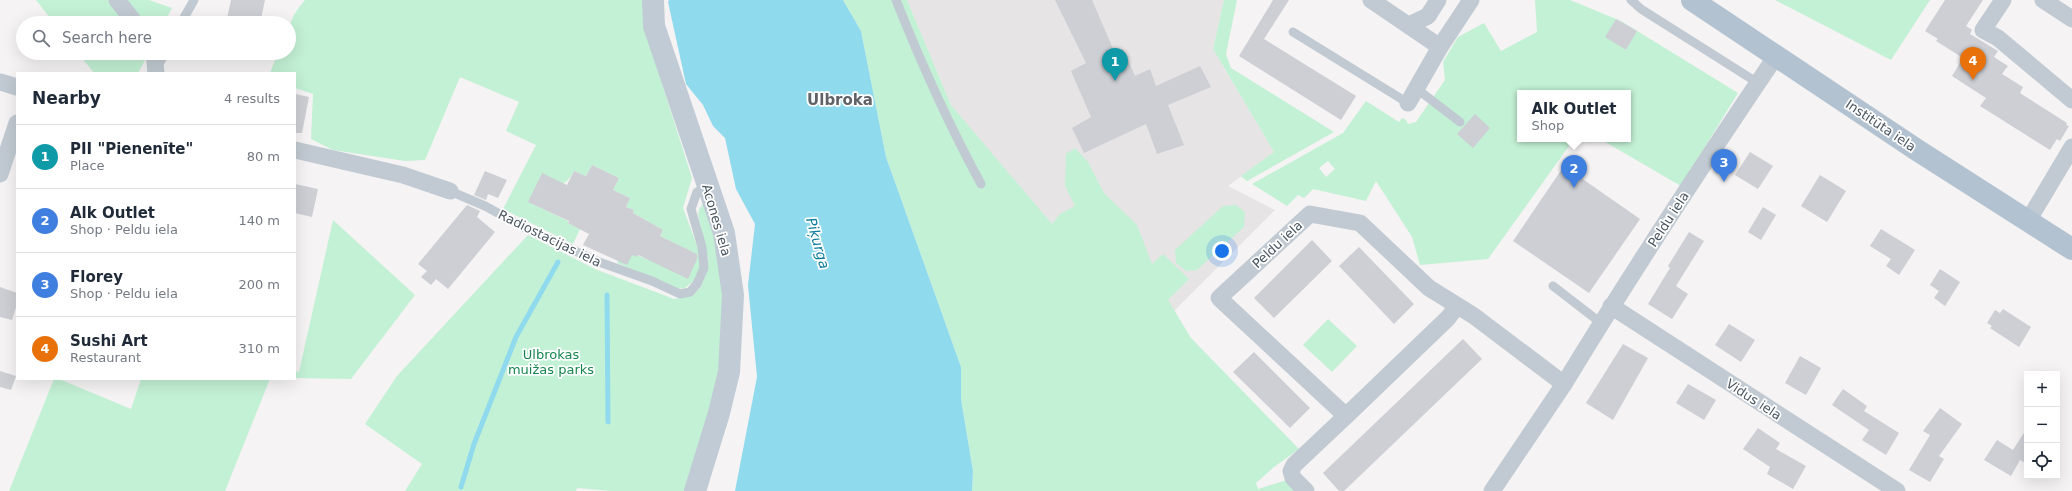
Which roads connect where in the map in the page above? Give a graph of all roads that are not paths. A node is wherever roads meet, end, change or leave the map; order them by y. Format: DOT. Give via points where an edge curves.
graph roads {
  1 [pos="117,0"];
  2 [pos="194,0"];
  3 [pos="653,0"];
  4 [pos="896,0"];
  5 [pos="1371,0"];
  6 [pos="1438,0"];
  7 [pos="1472,0"];
  8 [pos="1631,0"];
  9 [pos="1692,0"];
  10 [pos="2003,0"];
  11 [pos="2043,0"];
  12 [pos="130,16"];
  13 [pos="185,16"];
  14 [pos="2072,19"];
  15 [pos="1410,25"];
  16 [pos="1293,32"];
  17 [pos="1440,47"];
  18 [pos="1776,56"];
  19 [pos="0,82"];
  20 [pos="1758,83"];
  21 [pos="16,87"];
  22 [pos="1412,96"];
  23 [pos="2072,100"];
  24 [pos="1460,122"];
  25 [pos="16,126"];
  26 [pos="2072,147"];
  27 [pos="296,150"];
  28 [pos="0,174"];
  29 [pos="981,184"];
  30 [pos="708,186"];
  31 [pos="450,191"];
  32 [pos="2028,221"];
  33 [pos="2072,249"];
  34 [pos="1553,286"];
  35 [pos="1457,306"];
  36 [pos="1611,306"];
  37 [pos="1601,323"];
  38 [pos="1564,384"];
  39 [pos="1346,416"];
  40 [pos="695,491"];
  41 [pos="1306,491"];
  42 [pos="1492,491"];
  43 [pos="1897,491"];
  1 -- 12 [label="street"];
  2 -- 13 [label="lane"];
  3 -- 30 [label="street, Acones iela" via="654,26"];
  4 -- 29 [label="lane" via="955,134"];
  5 -- 15 [label="street"];
  6 -- 15 [label="street" via="1428,16"];
  7 -- 17 [label="street"];
  8 -- 20 [label="lane" via="1640,9"];
  9 -- 18 [label="main road, Institūta iela"];
  10 -- 23 [label="street" via="1984,30 1998,38"];
  11 -- 14 [label="street"];
  15 -- 17 [label="street"];
  16 -- 22 [label="lane"];
  17 -- 22 [label="street"];
  18 -- 20 [label="street, Peldu iela"];
  18 -- 32 [label="main road, Institūta iela"];
  19 -- 21 [label="street"];
  20 -- 36 [label="street, Peldu iela"];
  22 -- 24 [label="lane"];
  25 -- 28 [label="street"];
  26 -- 32 [label="street"];
  27 -- 31 [label="street, Radiostacijas iela" via="403,175"];
  30 -- 31 [label="lane, Radiostacijas iela" via="697,192 691,209 702,247 704,268 697,284 690,292 680,294 599,262"];
  30 -- 40 [label="street, Acones iela" via="724,233 731,273 733,316 724,394"];
  32 -- 33 [label="main road, Institūta iela"];
  34 -- 37 [label="lane"];
  35 -- 38 [label="street, Peldu iela"];
  35 -- 39 [label="street" via="1448,318"];
  35 -- 39 [label="street, Peldu iela" via="1429,288 1360,223 1310,214 1219,298"];
  36 -- 37 [label="street, Peldu iela"];
  36 -- 43 [label="street, Vidus iela"];
  37 -- 38 [label="street, Peldu iela"];
  38 -- 42 [label="street, Peldu iela"];
  39 -- 41 [label="street" via="1294,465 1291,471 1293,478"];
}
